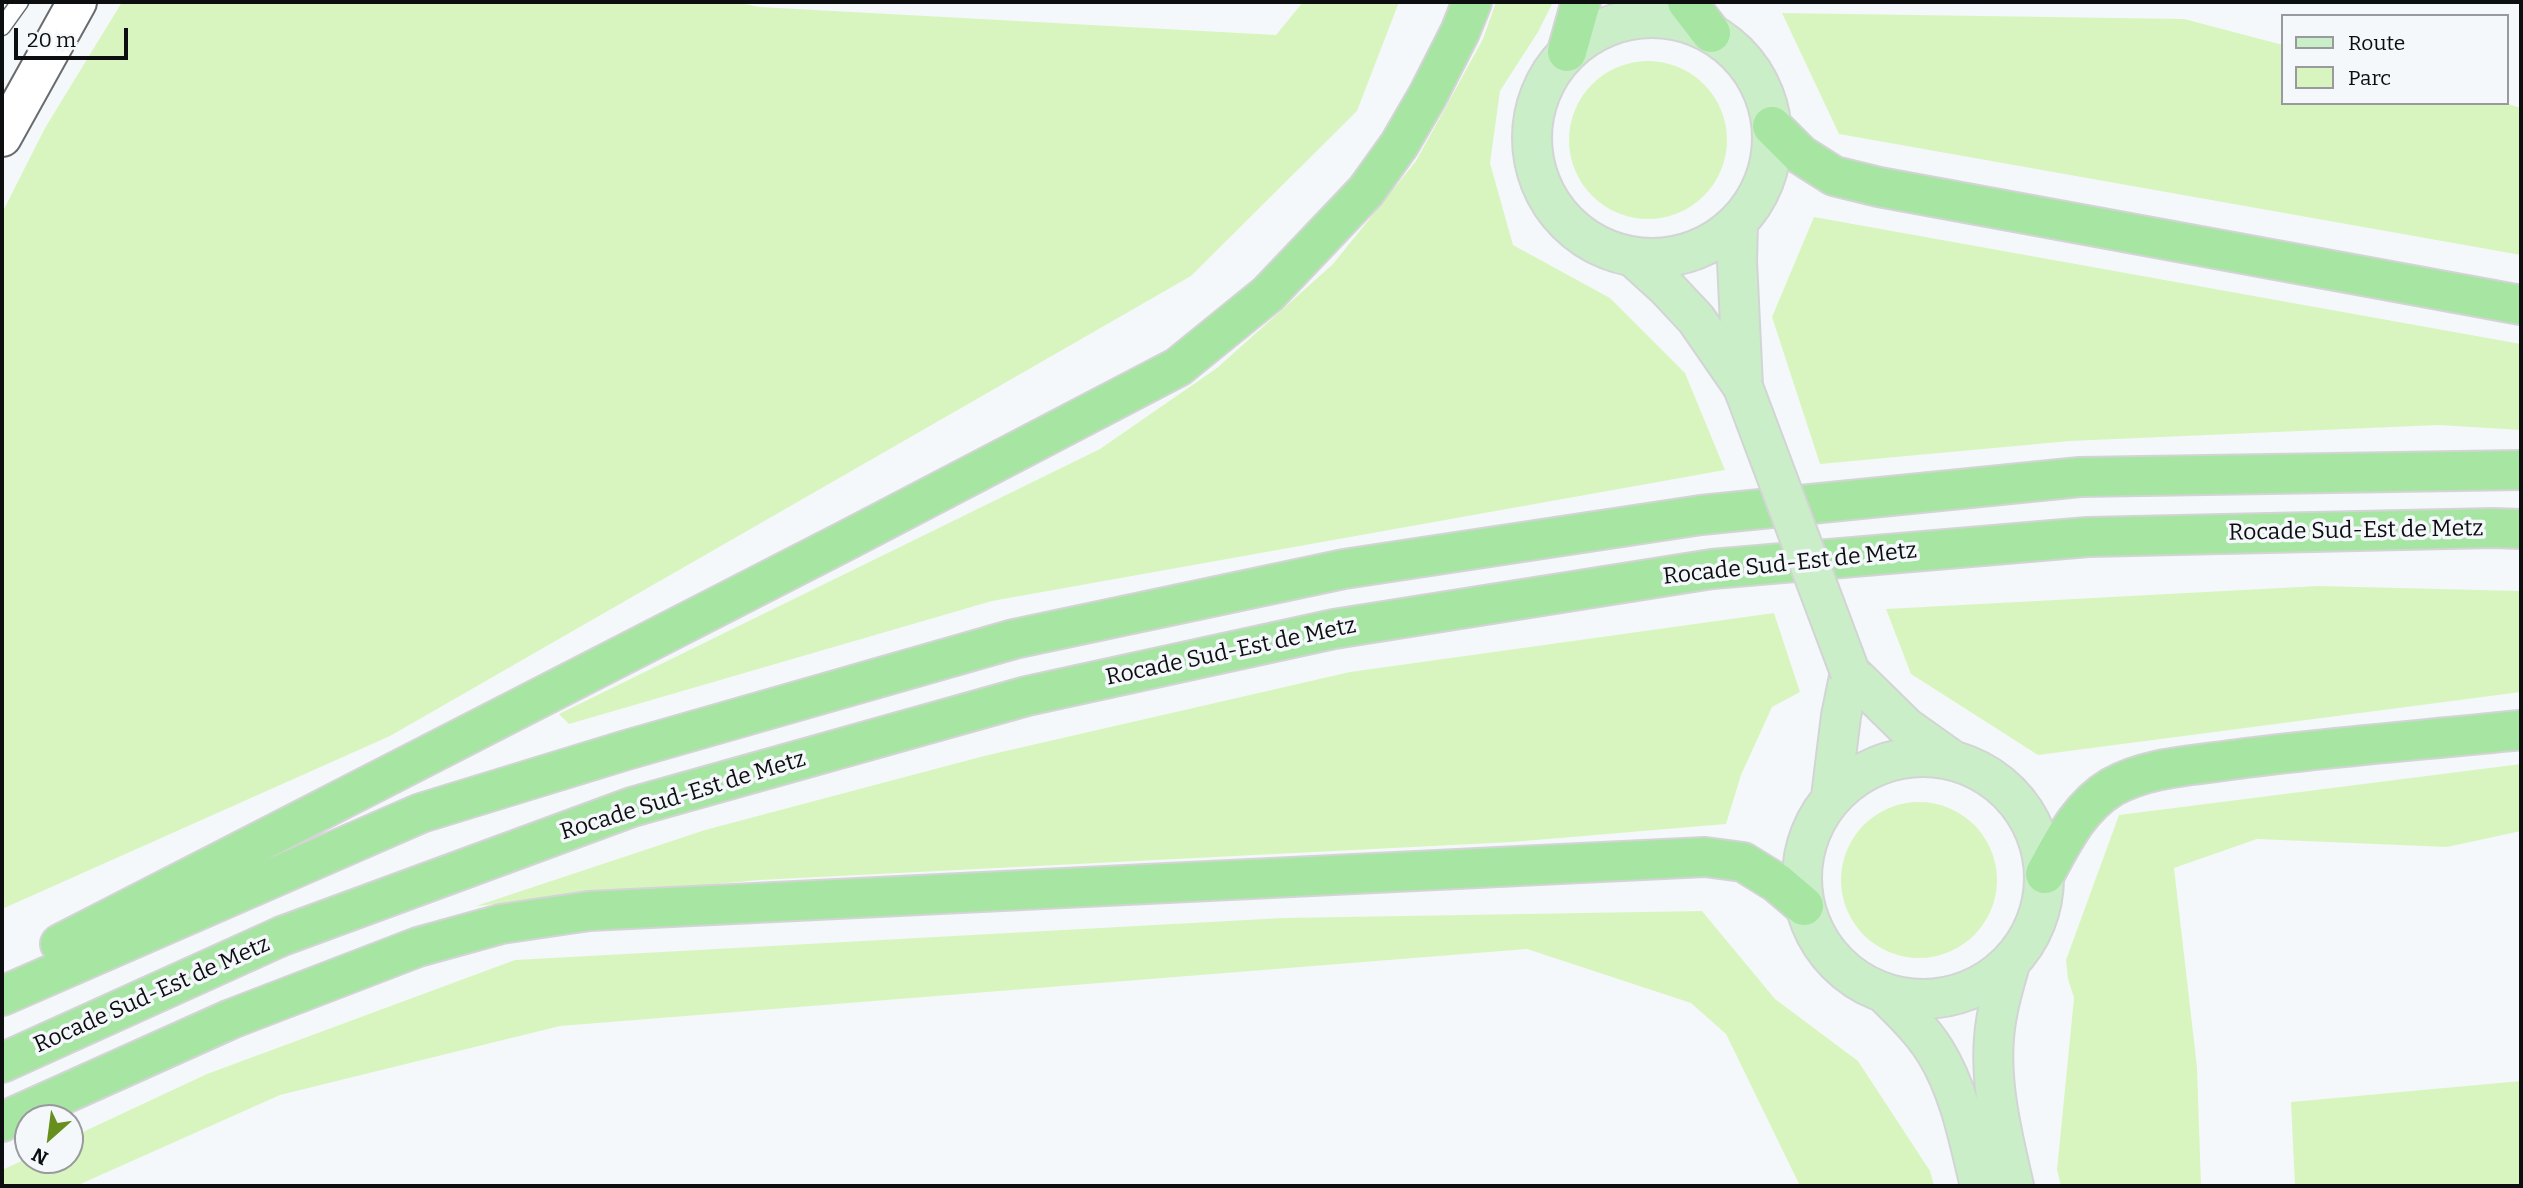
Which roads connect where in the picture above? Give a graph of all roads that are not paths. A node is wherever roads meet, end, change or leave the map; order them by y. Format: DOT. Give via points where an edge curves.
graph roads {
  1 [pos="20,2"];
  2 [pos="77,2"];
  3 [pos="1472,2"];
  4 [pos="1581,2"];
  5 [pos="1687,2"];
  6 [pos="2,27"];
  7 [pos="1711,33"];
  8 [pos="1567,52"];
  9 [pos="1772,126"];
  10 [pos="2,137"];
  11 [pos="1738,223"];
  12 [pos="1633,257"];
  13 [pos="2521,305"];
  14 [pos="1743,387"];
  15 [pos="2521,470"];
  16 [pos="2521,529"];
  17 [pos="1850,672"];
  18 [pos="2521,730"];
  19 [pos="1951,759"];
  20 [pos="1831,797"];
  21 [pos="2045,874"];
  22 [pos="1804,906"];
  23 [pos="2010,964"];
  24 [pos="2,974"];
  25 [pos="1885,994"];
  26 [pos="2,996"];
  27 [pos="2,1063"];
  28 [pos="2,1122"];
  29 [pos="1980,1186"];
  30 [pos="2014,1186"];
  1 -- 6 [label="lane"];
  2 -- 10 [label="street"];
  3 -- 24 [label="highway" via="1428,95 1366,191 1268,294 1178,366"];
  4 -- 8 [label="highway"];
  5 -- 7 [label="highway"];
  7 -- 8 [label="main road" via="1674,20 1636,19 1599,30"];
  7 -- 9 [label="main road" via="1753,72 1766,98"];
  8 -- 12 [label="main road" via="1537,102 1532,141 1542,188 1579,234 1604,249"];
  9 -- 11 [label="main road" via="1769,168 1752,207"];
  9 -- 13 [label="highway" via="1801,155 1834,176 1879,187"];
  11 -- 12 [label="main road" via="1716,241 1689,253"];
  11 -- 14 [label="main road"];
  12 -- 14 [label="main road" via="1696,319"];
  14 -- 17 [label="main road, bridge"];
  15 -- 26 [label="highway" via="2080,477 1701,515 1344,569 1014,639 421,813"];
  16 -- 27 [label="highway, Rocade Sud-Est de Metz" via="2060,539 1712,569 1334,629 1027,696 632,807 282,936"];
  17 -- 19 [label="main road" via="1906,727"];
  17 -- 20 [label="main road"];
  18 -- 21 [label="highway" via="2144,772 2087,806"];
  19 -- 20 [label="main road" via="1908,757 1877,766"];
  19 -- 21 [label="main road" via="1988,775 2018,801 2037,835"];
  20 -- 22 [label="main road" via="1810,830 1801,867"];
  21 -- 23 [label="main road" via="2042,907 2030,938"];
  22 -- 25 [label="main road" via="1815,935 1833,960 1856,980"];
  22 -- 28 [label="highway" via="1743,862 1704,857 589,911 501,924 418,947 231,1019"];
  23 -- 25 [label="main road" via="1983,985 1951,997 1918,1000"];
  23 -- 30 [label="main road" via="1994,1040 2001,1128"];
  25 -- 29 [label="main road" via="1936,1052 1959,1108"];
}
